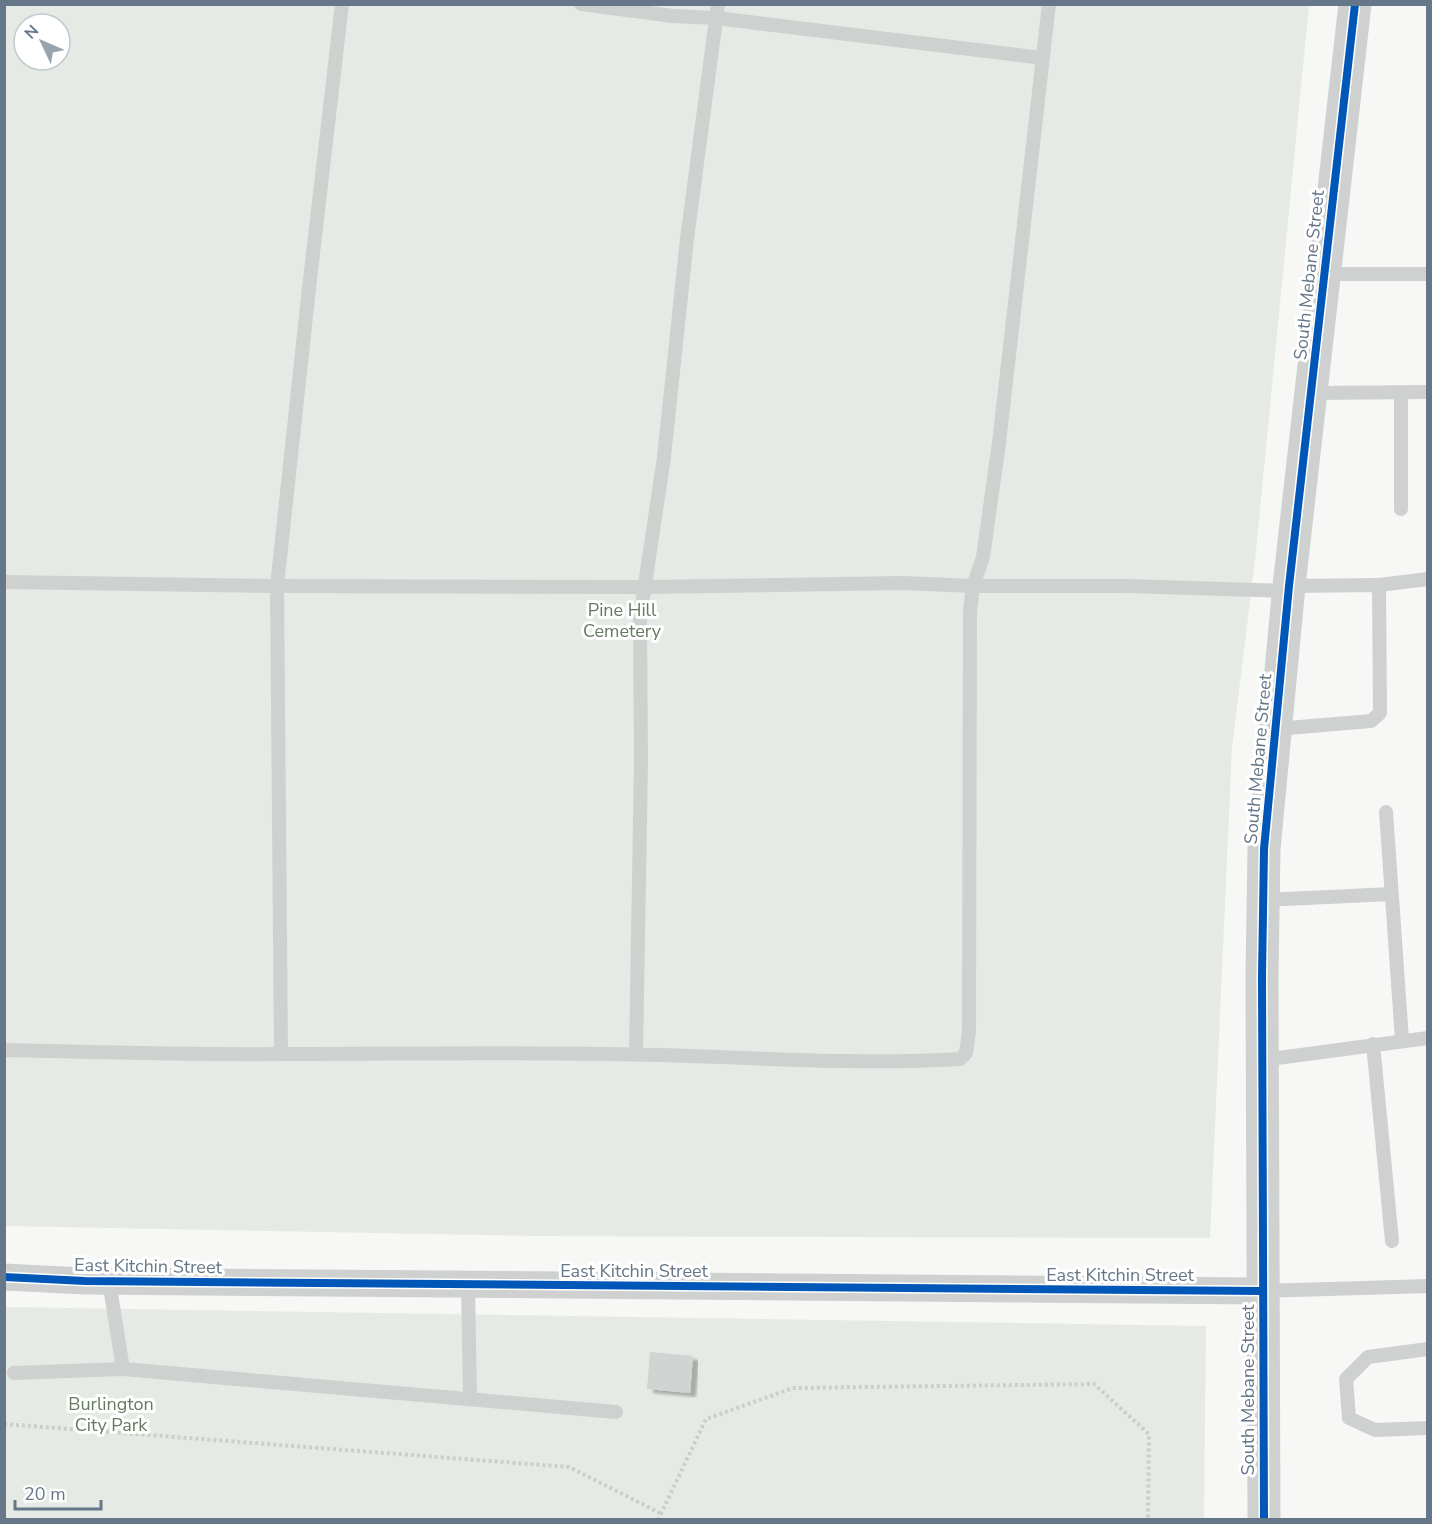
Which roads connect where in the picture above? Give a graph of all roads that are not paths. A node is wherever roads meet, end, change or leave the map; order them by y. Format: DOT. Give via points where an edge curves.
graph roads {
  1 [pos="342,4"];
  2 [pos="581,4"];
  3 [pos="1050,4"];
  4 [pos="1355,4"];
  5 [pos="717,11"];
  6 [pos="1042,58"];
  7 [pos="1324,274"];
  8 [pos="1428,274"];
  9 [pos="1428,392"];
  10 [pos="1311,393"];
  11 [pos="1401,393"];
  12 [pos="1401,509"];
  13 [pos="1428,579"];
  14 [pos="4,582"];
  15 [pos="1379,585"];
  16 [pos="277,586"];
  17 [pos="973,586"];
  18 [pos="646,587"];
  19 [pos="1289,588"];
  20 [pos="1275,729"];
  21 [pos="1386,812"];
  22 [pos="1391,894"];
  23 [pos="1263,900"];
  24 [pos="1428,1038"];
  25 [pos="1402,1040"];
  26 [pos="1373,1044"];
  27 [pos="4,1050"];
  28 [pos="281,1054"];
  29 [pos="636,1054"];
  30 [pos="1262,1060"];
  31 [pos="1392,1241"];
  32 [pos="4,1277"];
  33 [pos="109,1281"];
  34 [pos="468,1285"];
  35 [pos="1428,1286"];
  36 [pos="1263,1291"];
  37 [pos="1428,1350"];
  38 [pos="123,1369"];
  39 [pos="14,1373"];
  40 [pos="470,1400"];
  41 [pos="616,1412"];
  42 [pos="1428,1428"];
  43 [pos="1263,1520"];
  1 -- 16 [label="lane"];
  2 -- 5 [label="lane" via="673,16"];
  3 -- 6 [label="lane"];
  4 -- 7 [label="street, South Mebane Street"];
  5 -- 6 [label="lane"];
  5 -- 18 [label="lane"];
  6 -- 17 [label="lane" via="999,443 983,557"];
  7 -- 8 [label="lane"];
  7 -- 10 [label="street, South Mebane Street"];
  9 -- 11 [label="lane"];
  10 -- 11 [label="lane"];
  10 -- 19 [label="street, South Mebane Street"];
  11 -- 12 [label="lane"];
  13 -- 15 [label="lane"];
  14 -- 16 [label="lane"];
  15 -- 19 [label="lane"];
  15 -- 20 [label="lane" via="1380,713 1371,721"];
  16 -- 18 [label="lane"];
  16 -- 28 [label="lane"];
  17 -- 18 [label="lane" via="892,583"];
  17 -- 19 [label="lane"];
  17 -- 29 [label="lane" via="966,1053 960,1059 903,1062"];
  18 -- 29 [label="lane" via="640,618"];
  19 -- 20 [label="street, South Mebane Street"];
  20 -- 23 [label="street, South Mebane Street"];
  21 -- 22 [label="lane"];
  22 -- 23 [label="lane"];
  22 -- 25 [label="lane"];
  23 -- 30 [label="street, South Mebane Street"];
  24 -- 25 [label="lane"];
  25 -- 26 [label="lane"];
  26 -- 30 [label="lane"];
  26 -- 31 [label="lane"];
  27 -- 28 [label="lane"];
  28 -- 29 [label="lane"];
  30 -- 36 [label="street, South Mebane Street"];
  32 -- 33 [label="street, East Kitchin Street"];
  33 -- 34 [label="street, East Kitchin Street"];
  33 -- 38 [label="lane"];
  34 -- 36 [label="street, East Kitchin Street"];
  34 -- 40 [label="lane"];
  35 -- 36 [label="lane"];
  36 -- 43 [label="street, South Mebane Street"];
  37 -- 42 [label="lane" via="1368,1357 1346,1379 1349,1418 1375,1430"];
  38 -- 39 [label="lane"];
  38 -- 40 [label="lane"];
  40 -- 41 [label="lane"];
}
